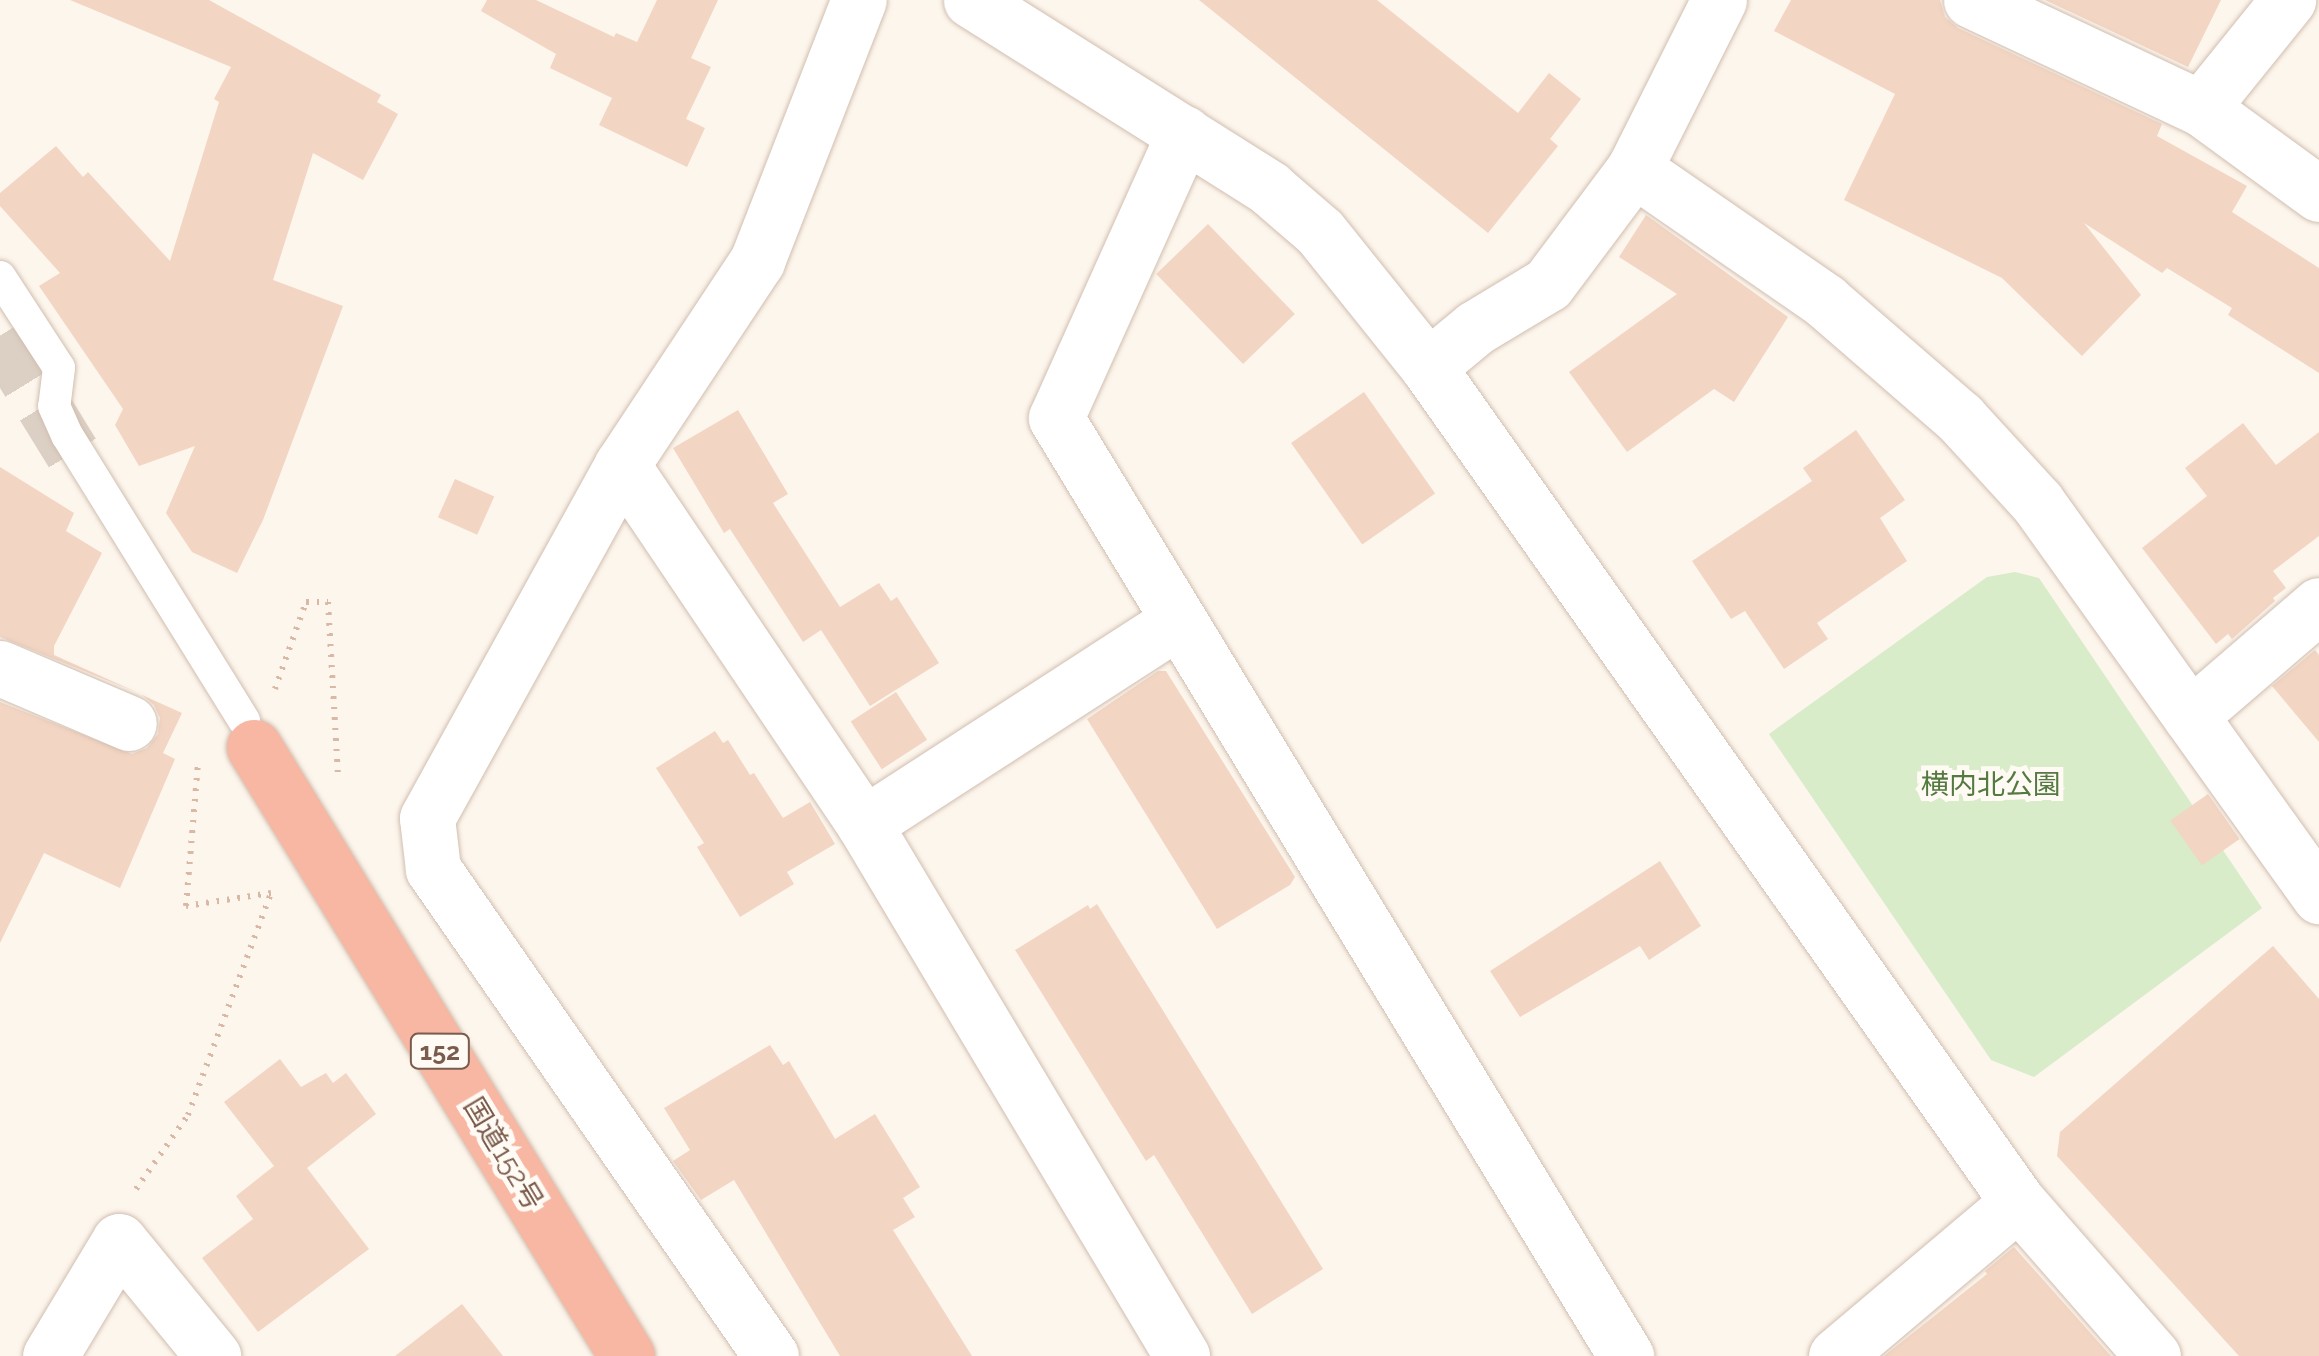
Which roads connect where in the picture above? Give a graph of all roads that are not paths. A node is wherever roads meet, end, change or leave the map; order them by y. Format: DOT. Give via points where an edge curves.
graph roads {
  1 [pos="859,0"];
  2 [pos="1719,0"];
  3 [pos="1971,0"];
  4 [pos="2288,0"];
  5 [pos="986,4"];
  6 [pos="2202,108"];
  7 [pos="1184,132"];
  8 [pos="1634,169"];
  9 [pos="2319,194"];
  10 [pos="0,277"];
  11 [pos="1428,366"];
  12 [pos="622,465"];
  13 [pos="2319,605"];
  14 [pos="1178,621"];
  15 [pos="0,668"];
  16 [pos="2190,716"];
  17 [pos="128,723"];
  18 [pos="249,734"];
  19 [pos="864,824"];
  20 [pos="2319,896"];
  21 [pos="2018,1202"];
  22 [pos="50,1356"];
  23 [pos="214,1356"];
  24 [pos="627,1356"];
  25 [pos="770,1356"];
  26 [pos="1182,1356"];
  27 [pos="1626,1356"];
  28 [pos="1836,1356"];
  29 [pos="2152,1356"];
  1 -- 12 [label="street" via="757,261"];
  2 -- 8 [label="street"];
  3 -- 6 [label="street"];
  4 -- 6 [label="street"];
  5 -- 7 [label="street"];
  6 -- 9 [label="street"];
  7 -- 11 [label="street" via="1269,188 1320,232"];
  7 -- 14 [label="street" via="1056,418"];
  8 -- 11 [label="street" via="1548,284 1474,328"];
  8 -- 16 [label="street" via="1826,301 1960,418 2037,502"];
  10 -- 18 [label="lane" via="58,368 54,406 67,435"];
  11 -- 21 [label="street"];
  12 -- 19 [label="street"];
  12 -- 25 [label="street" via="427,818 433,869"];
  13 -- 16 [label="street"];
  14 -- 19 [label="street"];
  14 -- 27 [label="street"];
  15 -- 17 [label="street"];
  16 -- 20 [label="street"];
  18 -- 24 [label="highway, 国道152号 / 152"];
  19 -- 26 [label="street"];
  21 -- 28 [label="street"];
  21 -- 29 [label="street"];
  22 -- 23 [label="street" via="119,1241"];
}
